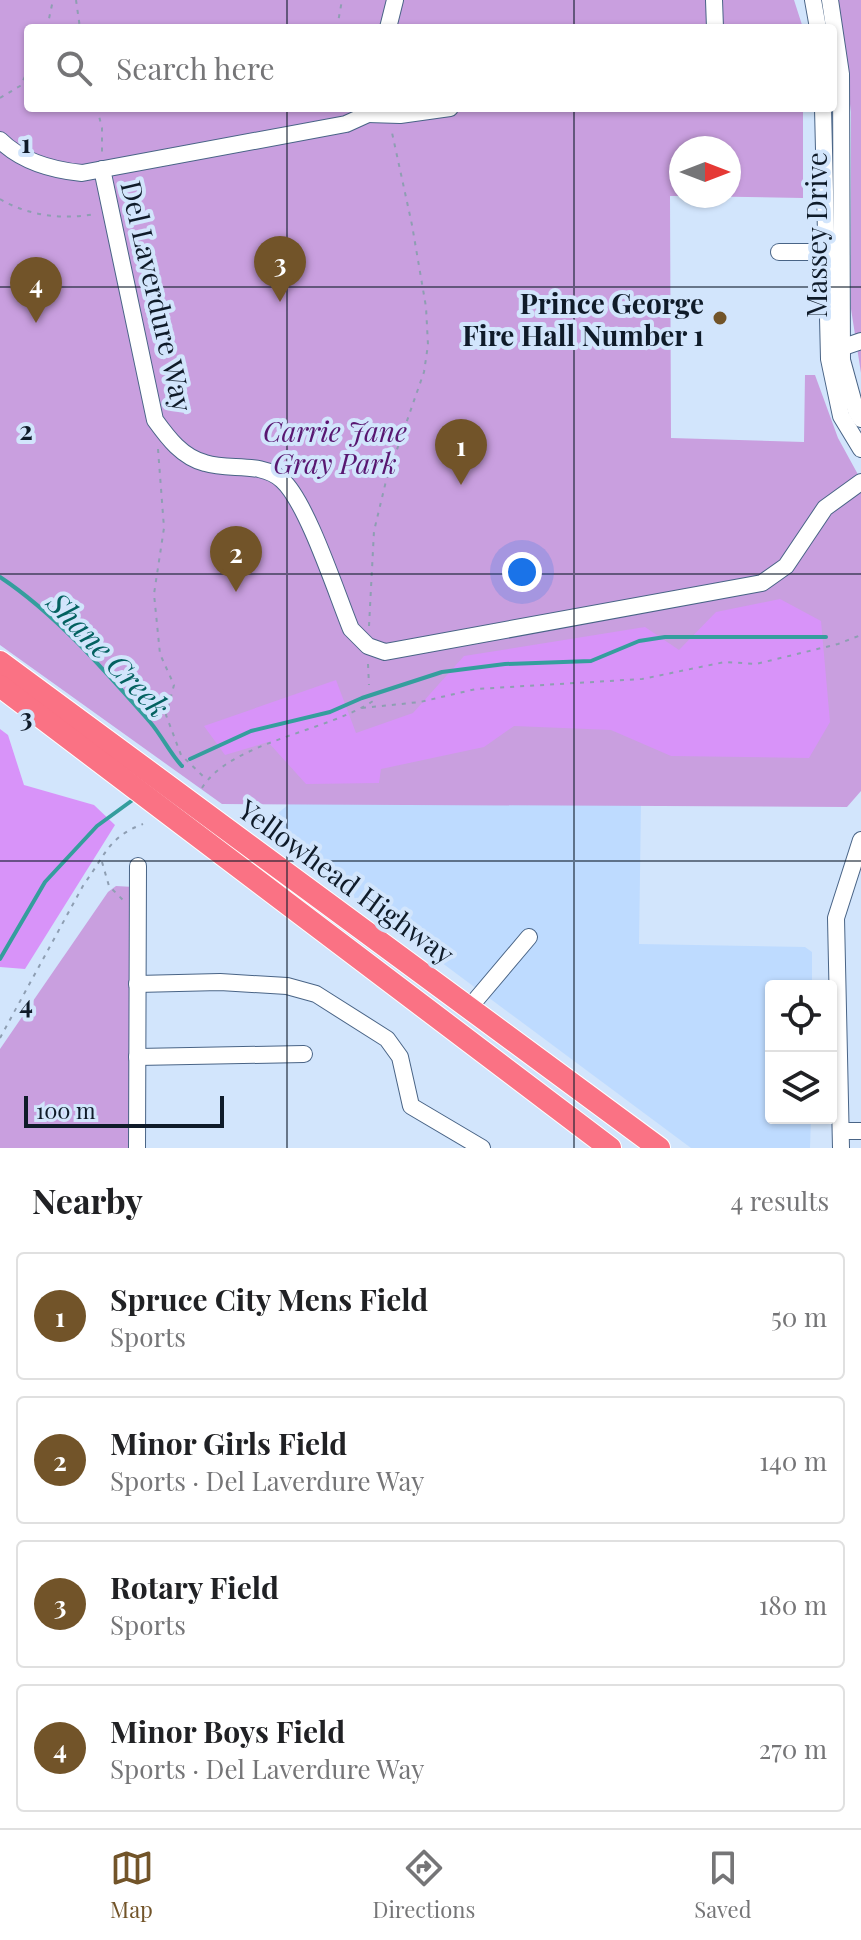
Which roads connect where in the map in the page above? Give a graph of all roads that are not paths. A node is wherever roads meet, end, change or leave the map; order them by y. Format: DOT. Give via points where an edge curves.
graph roads {
  1 [pos="395,0"];
  2 [pos="714,0"];
  3 [pos="813,0"];
  4 [pos="831,3"];
  5 [pos="389,24"];
  6 [pos="715,24"];
  7 [pos="817,24"];
  8 [pos="834,24"];
  9 [pos="837,46"];
  10 [pos="376,112"];
  11 [pos="823,112"];
  12 [pos="0,140"];
  13 [pos="102,169"];
  14 [pos="779,252"];
  15 [pos="834,252"];
  16 [pos="861,341"];
  17 [pos="836,350"];
  18 [pos="861,419"];
  19 [pos="861,449"];
  20 [pos="861,482"];
  21 [pos="0,662"];
  22 [pos="0,686"];
  23 [pos="861,840"];
  24 [pos="138,866"];
  25 [pos="529,937"];
  26 [pos="835,980"];
  27 [pos="137,984"];
  28 [pos="469,1008"];
  29 [pos="304,1054"];
  30 [pos="137,1057"];
  31 [pos="837,1095"];
  32 [pos="861,1131"];
  33 [pos="841,1140"];
  34 [pos="137,1148"];
  35 [pos="482,1148"];
  36 [pos="610,1148"];
  37 [pos="659,1148"];
  1 -- 5 [label="street"];
  2 -- 6 [label="street"];
  3 -- 7 [label="street"];
  4 -- 8 [label="street, Massey Drive"];
  9 -- 15 [label="street, Massey Drive" via="841,74"];
  10 -- 13 [label="street, Del Laverdure Way" via="346,124"];
  11 -- 15 [label="street, Massey Drive"];
  12 -- 13 [label="street, Del Laverdure Way" via="52,170"];
  13 -- 20 [label="street, Del Laverdure Way" via="155,420 175,447 204,463 257,468 280,478 297,497 351,629 368,646 385,652 762,583 786,566 825,508"];
  14 -- 15 [label="street"];
  15 -- 17 [label="street, Massey Drive"];
  16 -- 17 [label="street"];
  17 -- 18 [label="street, Massey Drive"];
  17 -- 19 [label="street, Massey Drive" via="841,416"];
  21 -- 28 [label="highway, Yellowhead Highway"];
  22 -- 36 [label="highway, Yellowhead Highway"];
  23 -- 26 [label="street" via="836,918"];
  24 -- 27 [label="street"];
  25 -- 28 [label="street"];
  27 -- 30 [label="street"];
  27 -- 35 [label="street" via="220,982 287,986 316,994 387,1039 400,1057 411,1106"];
  28 -- 37 [label="highway, Yellowhead Highway"];
  29 -- 30 [label="street"];
  30 -- 34 [label="street"];
  31 -- 33 [label="street"];
  32 -- 33 [label="street"];
}
